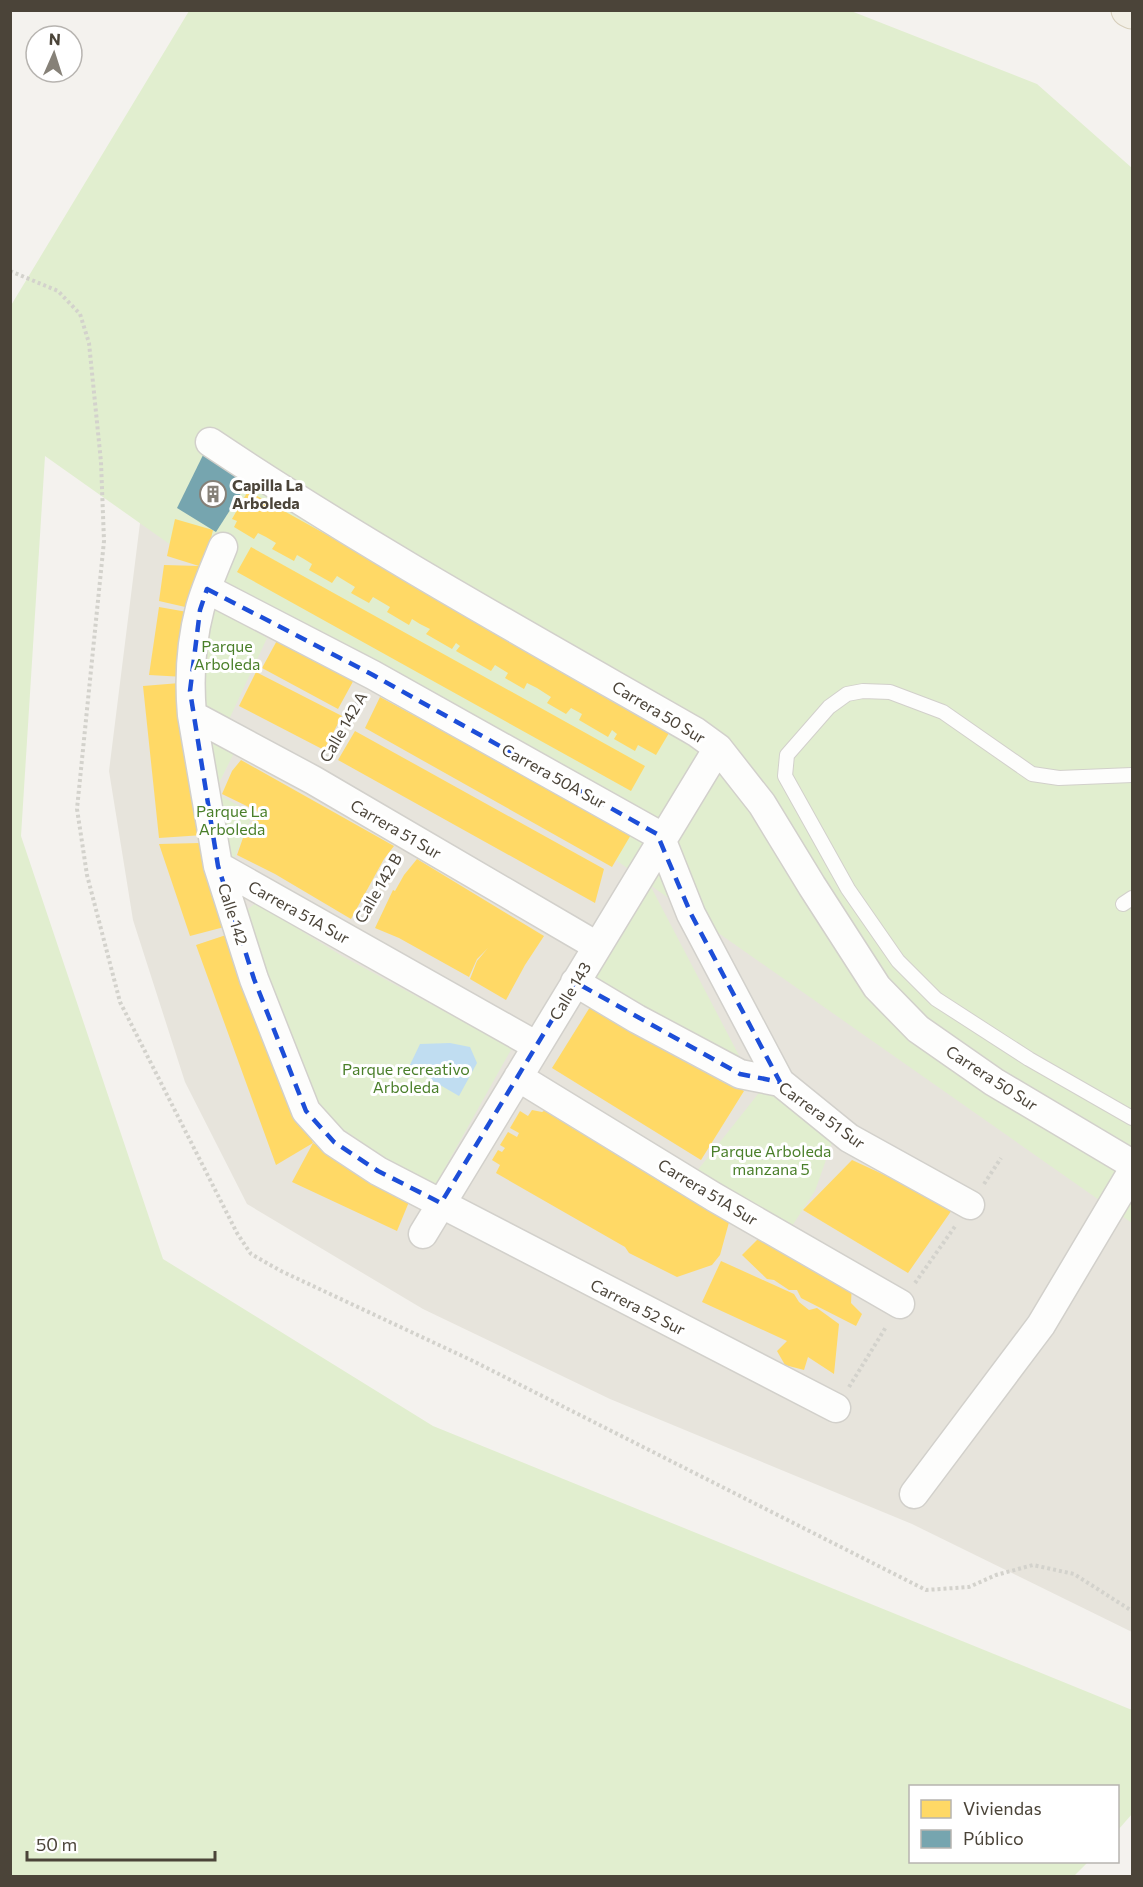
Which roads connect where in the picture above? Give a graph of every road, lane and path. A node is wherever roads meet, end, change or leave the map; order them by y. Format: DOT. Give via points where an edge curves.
graph roads {
  1 [pos="10,271"];
  2 [pos="210,442"];
  3 [pos="223,547"];
  4 [pos="207,589"];
  5 [pos="373,675"];
  6 [pos="192,715"];
  7 [pos="718,748"];
  8 [pos="1132,775"];
  9 [pos="313,780"];
  10 [pos="408,836"];
  11 [pos="662,841"];
  12 [pos="218,866"];
  13 [pos="349,939"];
  14 [pos="597,946"];
  15 [pos="576,982"];
  16 [pos="537,1046"];
  17 [pos="518,1077"];
  18 [pos="780,1082"];
  19 [pos="1132,1118"];
  20 [pos="1132,1164"];
  21 [pos="1132,1172"];
  22 [pos="441,1203"];
  23 [pos="970,1205"];
  24 [pos="423,1234"];
  25 [pos="900,1304"];
  26 [pos="836,1408"];
  27 [pos="914,1494"];
  28 [pos="1132,1611"];
  1 -- 28 [label="path" via="58,291 81,314 89,343 104,541 77,809 87,875 120,1002 251,1254 473,1360 926,1590 969,1587 1033,1565 1074,1574"];
  2 -- 7 [label="street, Carrera 50 Sur" via="420,574"];
  3 -- 4 [label="street, Calle 142"];
  4 -- 5 [label="street, Carrera 50A Sur"];
  4 -- 6 [label="street, Calle 142" via="193,652"];
  5 -- 9 [label="path, Calle 142 A"];
  5 -- 11 [label="street, Carrera 50A Sur" via="657,834"];
  6 -- 9 [label="street, Carrera 51 Sur"];
  6 -- 12 [label="street, Calle 142"];
  7 -- 11 [label="street, Calle 143"];
  7 -- 20 [label="street, Carrera 50 Sur" via="762,804 877,987 918,1029 994,1082"];
  8 -- 19 [label="lane" via="1059,778 1032,774 943,712 890,692 863,691 848,694 829,706 787,755 785,776 848,889 898,961 936,999 1029,1059"];
  9 -- 10 [label="street, Carrera 51 Sur"];
  10 -- 13 [label="path, Calle 142 B"];
  10 -- 14 [label="street, Carrera 51 Sur"];
  11 -- 14 [label="street, Calle 143"];
  11 -- 18 [label="street" via="691,914"];
  12 -- 13 [label="street, Carrera 51A Sur"];
  12 -- 22 [label="street, Calle 142" via="254,979 306,1111 334,1142 378,1172"];
  13 -- 16 [label="street, Carrera 51A Sur"];
  14 -- 15 [label="street, Calle 143"];
  15 -- 16 [label="street, Calle 143"];
  15 -- 18 [label="street, Carrera 51 Sur" via="740,1074"];
  16 -- 17 [label="street, Calle 143"];
  17 -- 22 [label="street, Calle 143"];
  17 -- 25 [label="street, Carrera 51A Sur" via="714,1197"];
  18 -- 23 [label="street, Carrera 51 Sur" via="849,1138"];
  21 -- 27 [label="street" via="1041,1325"];
  22 -- 24 [label="street, Calle 143"];
  22 -- 26 [label="street, Carrera 52 Sur"];
}
